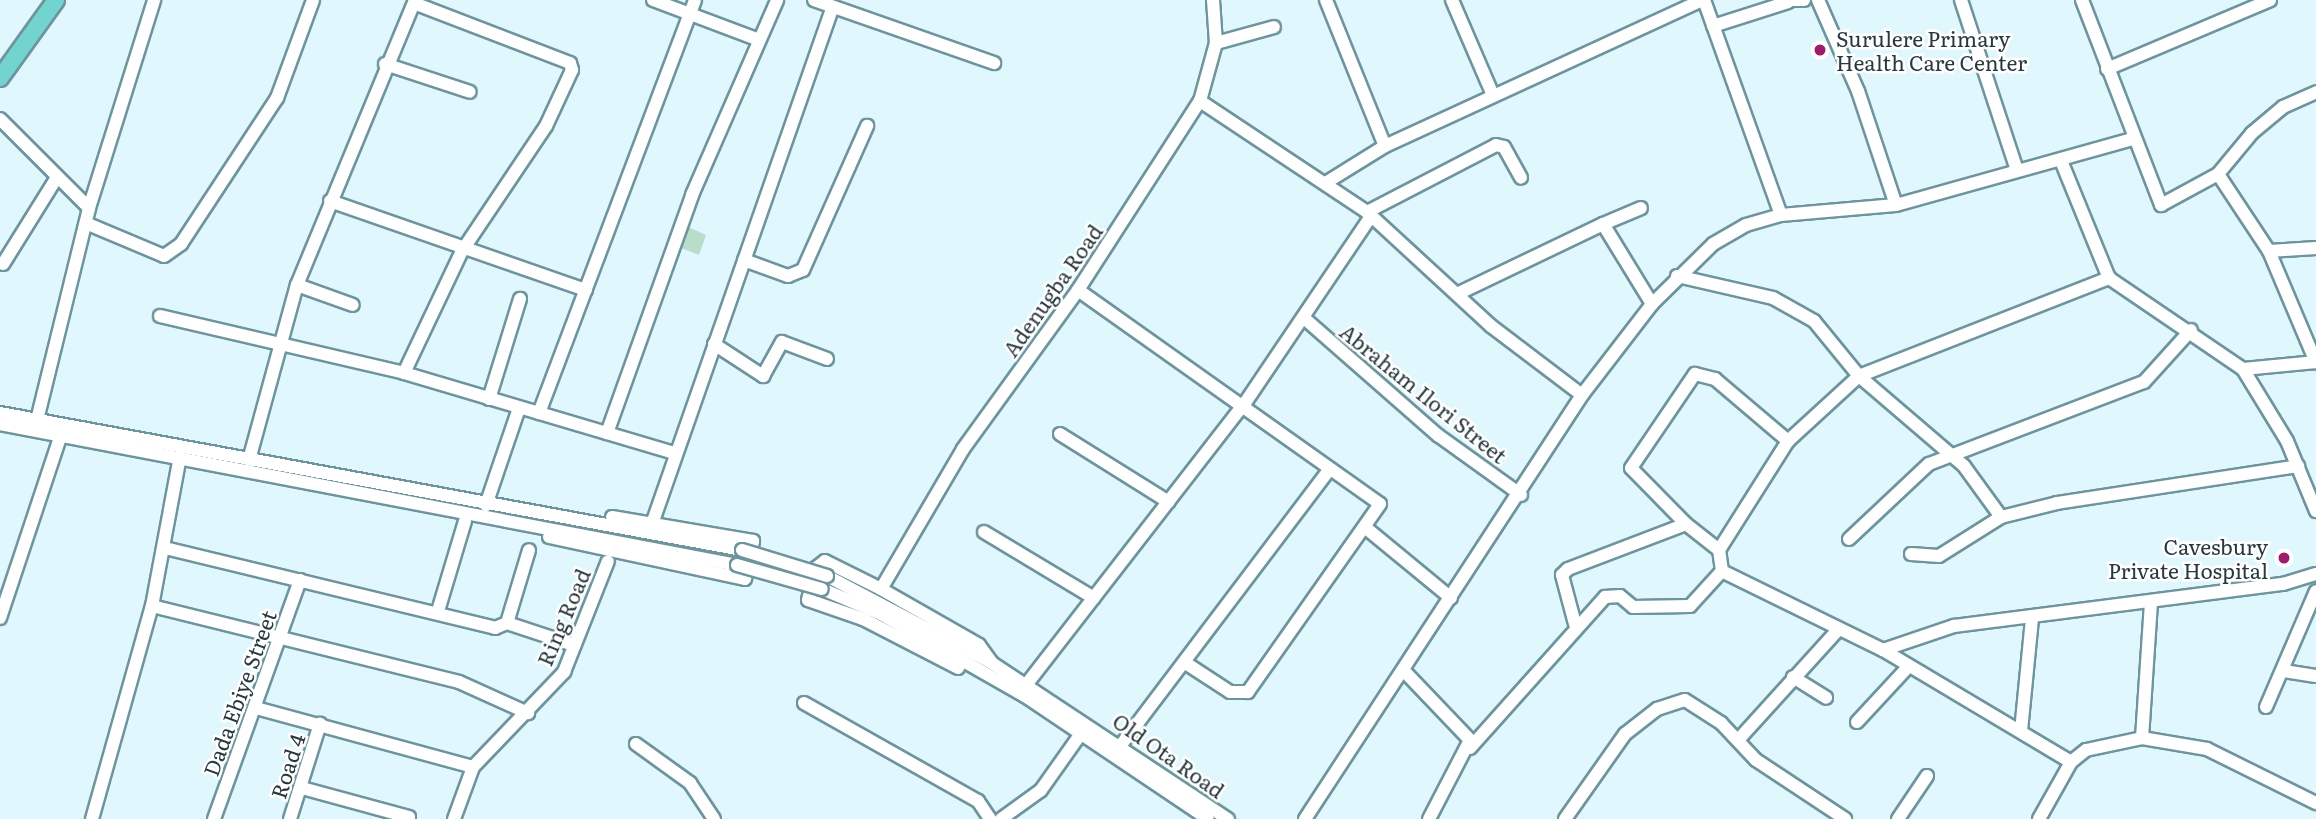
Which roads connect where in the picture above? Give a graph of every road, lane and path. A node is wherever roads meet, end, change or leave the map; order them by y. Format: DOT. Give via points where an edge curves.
graph roads {
  1 [pos="44,0"];
  2 [pos="56,0"];
  3 [pos="154,0"];
  4 [pos="313,0"];
  5 [pos="653,0"];
  6 [pos="695,0"];
  7 [pos="777,0"];
  8 [pos="814,0"];
  9 [pos="1213,0"];
  10 [pos="1326,0"];
  11 [pos="1452,0"];
  12 [pos="1702,0"];
  13 [pos="1804,0"];
  14 [pos="1818,0"];
  15 [pos="1961,0"];
  16 [pos="2081,0"];
  17 [pos="2270,0"];
  18 [pos="1787,1"];
  19 [pos="414,2"];
  20 [pos="832,9"];
  21 [pos="691,13"];
  22 [pos="1713,26"];
  23 [pos="1274,27"];
  24 [pos="757,39"];
  25 [pos="1216,43"];
  26 [pos="0,62"];
  27 [pos="994,63"];
  28 [pos="385,64"];
  29 [pos="2107,69"];
  30 [pos="0,78"];
  31 [pos="470,92"];
  32 [pos="2316,92"];
  33 [pos="1493,95"];
  34 [pos="1200,101"];
  35 [pos="0,119"];
  36 [pos="867,126"];
  37 [pos="2132,139"];
  38 [pos="1385,146"];
  39 [pos="2062,163"];
  40 [pos="2016,167"];
  41 [pos="2218,174"];
  42 [pos="1521,178"];
  43 [pos="55,179"];
  44 [pos="1327,183"];
  45 [pos="330,201"];
  46 [pos="1896,205"];
  47 [pos="89,208"];
  48 [pos="1641,208"];
  49 [pos="1369,214"];
  50 [pos="1781,215"];
  51 [pos="1603,224"];
  52 [pos="88,225"];
  53 [pos="2316,248"];
  54 [pos="462,251"];
  55 [pos="2269,251"];
  56 [pos="744,260"];
  57 [pos="3,264"];
  58 [pos="1677,276"];
  59 [pos="2109,278"];
  60 [pos="297,285"];
  61 [pos="586,290"];
  62 [pos="1078,290"];
  63 [pos="1457,294"];
  64 [pos="520,299"];
  65 [pos="1651,304"];
  66 [pos="353,305"];
  67 [pos="160,316"];
  68 [pos="1304,318"];
  69 [pos="2191,330"];
  70 [pos="279,340"];
  71 [pos="714,344"];
  72 [pos="827,359"];
  73 [pos="2316,362"];
  74 [pos="2244,369"];
  75 [pos="404,373"];
  76 [pos="1859,376"];
  77 [pos="1582,394"];
  78 [pos="489,399"];
  79 [pos="1244,402"];
  80 [pos="519,408"];
  81 [pos="0,413"];
  82 [pos="539,413"];
  83 [pos="37,420"];
  84 [pos="0,424"];
  85 [pos="607,433"];
  86 [pos="1060,434"];
  87 [pos="61,435"];
  88 [pos="1788,441"];
  89 [pos="674,453"];
  90 [pos="1951,454"];
  91 [pos="180,457"];
  92 [pos="249,460"];
  93 [pos="2298,466"];
  94 [pos="1329,470"];
  95 [pos="1521,495"];
  96 [pos="1169,502"];
  97 [pos="486,505"];
  98 [pos="2316,511"];
  99 [pos="537,512"];
  100 [pos="2001,517"];
  101 [pos="465,521"];
  102 [pos="652,524"];
  103 [pos="1686,524"];
  104 [pos="531,527"];
  105 [pos="1366,528"];
  106 [pos="984,532"];
  107 [pos="1849,538"];
  108 [pos="165,548"];
  109 [pos="529,550"];
  110 [pos="1719,550"];
  111 [pos="1911,554"];
  112 [pos="608,561"];
  113 [pos="1722,571"];
  114 [pos="2316,573"];
  115 [pos="300,580"];
  116 [pos="824,583"];
  117 [pos="881,589"];
  118 [pos="2316,591"];
  119 [pos="1094,598"];
  120 [pos="1451,598"];
  121 [pos="2151,601"];
  122 [pos="152,606"];
  123 [pos="438,611"];
  124 [pos="0,618"];
  125 [pos="2032,619"];
  126 [pos="507,623"];
  127 [pos="1575,625"];
  128 [pos="1838,631"];
  129 [pos="280,642"];
  130 [pos="574,645"];
  131 [pos="1883,650"];
  132 [pos="992,663"];
  133 [pos="1187,664"];
  134 [pos="1907,668"];
  135 [pos="2284,671"];
  136 [pos="981,672"];
  137 [pos="1406,673"];
  138 [pos="2316,676"];
  139 [pos="1793,677"];
  140 [pos="1026,685"];
  141 [pos="1826,698"];
  142 [pos="804,703"];
  143 [pos="2266,707"];
  144 [pos="256,708"];
  145 [pos="527,713"];
  146 [pos="1857,722"];
  147 [pos="320,724"];
  148 [pos="1085,727"];
  149 [pos="2021,731"];
  150 [pos="2142,738"];
  151 [pos="1739,739"];
  152 [pos="636,744"];
  153 [pos="1121,745"];
  154 [pos="1470,748"];
  155 [pos="2071,762"];
  156 [pos="473,767"];
  157 [pos="1927,776"];
  158 [pos="302,788"];
  159 [pos="2316,803"];
  160 [pos="409,817"];
  161 [pos="92,819"];
  162 [pos="214,819"];
  163 [pos="290,819"];
  164 [pos="454,819"];
  165 [pos="714,819"];
  166 [pos="990,819"];
  167 [pos="1001,819"];
  168 [pos="1208,819"];
  169 [pos="1228,819"];
  170 [pos="1304,819"];
  171 [pos="1429,819"];
  172 [pos="1565,819"];
  173 [pos="1845,819"];
  174 [pos="1898,819"];
  175 [pos="2039,819"];
  1 -- 26 [label="main road"];
  2 -- 30 [label="main road"];
  3 -- 47 [label="street"];
  4 -- 52 [label="street" via="277,98 181,244 164,256"];
  5 -- 21 [label="street"];
  6 -- 21 [label="street"];
  7 -- 24 [label="street"];
  8 -- 20 [label="street"];
  9 -- 25 [label="street, Adenugba Road"];
  10 -- 38 [label="street"];
  11 -- 33 [label="street"];
  12 -- 22 [label="street"];
  12 -- 33 [label="street"];
  13 -- 18 [label="street"];
  14 -- 46 [label="street" via="1858,91"];
  15 -- 40 [label="street"];
  16 -- 29 [label="street"];
  17 -- 29 [label="street"];
  18 -- 22 [label="street"];
  19 -- 28 [label="street"];
  19 -- 54 [label="street" via="571,66 546,126"];
  20 -- 27 [label="street"];
  20 -- 56 [label="street"];
  21 -- 24 [label="street"];
  21 -- 61 [label="street"];
  22 -- 50 [label="street"];
  23 -- 25 [label="street"];
  24 -- 85 [label="street"];
  25 -- 34 [label="street, Adenugba Road"];
  28 -- 31 [label="street"];
  28 -- 45 [label="street"];
  29 -- 37 [label="street"];
  32 -- 41 [label="street" via="2283,107 2252,133"];
  33 -- 38 [label="street"];
  34 -- 44 [label="street"];
  34 -- 62 [label="street, Adenugba Road"];
  35 -- 43 [label="street"];
  36 -- 56 [label="street" via="803,270 788,276"];
  37 -- 39 [label="street"];
  37 -- 41 [label="street" via="2161,205"];
  38 -- 44 [label="street"];
  39 -- 40 [label="street"];
  39 -- 59 [label="street"];
  40 -- 46 [label="street"];
  41 -- 55 [label="street"];
  42 -- 49 [label="street" via="1504,147 1496,145"];
  43 -- 47 [label="street"];
  43 -- 57 [label="street"];
  44 -- 49 [label="street"];
  45 -- 54 [label="street"];
  45 -- 60 [label="street"];
  46 -- 50 [label="street"];
  47 -- 52 [label="street"];
  48 -- 51 [label="street"];
  49 -- 63 [label="street"];
  49 -- 68 [label="street"];
  50 -- 58 [label="street" via="1729,233"];
  51 -- 63 [label="street"];
  51 -- 65 [label="street"];
  52 -- 83 [label="street"];
  53 -- 55 [label="street"];
  54 -- 61 [label="street"];
  54 -- 75 [label="street"];
  55 -- 73 [label="street"];
  56 -- 71 [label="street"];
  58 -- 65 [label="street"];
  58 -- 76 [label="street" via="1793,306 1825,332"];
  59 -- 69 [label="street"];
  59 -- 76 [label="street"];
  60 -- 66 [label="street"];
  60 -- 70 [label="street"];
  61 -- 82 [label="street"];
  62 -- 79 [label="street"];
  62 -- 117 [label="street, Adenugba Road" via="963,449"];
  63 -- 77 [label="street"];
  64 -- 78 [label="street"];
  65 -- 77 [label="street"];
  67 -- 70 [label="street"];
  68 -- 79 [label="street"];
  68 -- 95 [label="street, Abraham Ilori Street" via="1439,436"];
  69 -- 74 [label="street"];
  69 -- 90 [label="street" via="2144,382"];
  70 -- 75 [label="street"];
  70 -- 92 [label="street"];
  71 -- 72 [label="street" via="763,376 782,342"];
  71 -- 89 [label="street"];
  73 -- 74 [label="street"];
  74 -- 93 [label="street"];
  75 -- 78 [label="street"];
  76 -- 88 [label="street"];
  76 -- 90 [label="street"];
  77 -- 95 [label="street"];
  78 -- 80 [label="street"];
  79 -- 94 [label="street"];
  79 -- 96 [label="street"];
  80 -- 82 [label="street"];
  80 -- 97 [label="street"];
  81 -- 83 [label="street"];
  82 -- 85 [label="street"];
  83 -- 92 [label="street"];
  84 -- 87 [label="street"];
  85 -- 89 [label="street"];
  86 -- 96 [label="street"];
  87 -- 91 [label="street"];
  87 -- 124 [label="street"];
  88 -- 103 [label="street" via="1715,379 1695,374 1631,468"];
  88 -- 110 [label="street"];
  89 -- 102 [label="street"];
  90 -- 100 [label="street"];
  90 -- 107 [label="street" via="1929,464"];
  91 -- 104 [label="street"];
  91 -- 108 [label="street"];
  92 -- 97 [label="street"];
  93 -- 98 [label="street"];
  93 -- 100 [label="street"];
  94 -- 105 [label="street" via="1380,503"];
  94 -- 133 [label="street"];
  95 -- 120 [label="street"];
  96 -- 119 [label="street"];
  97 -- 99 [label="street"];
  99 -- 102 [label="street"];
  99 -- 116 [label="street, bridge" via="741,550"];
  100 -- 111 [label="street" via="1939,556"];
  101 -- 123 [label="street"];
  102 -- 104 [label="street" via="753,541 745,579 551,538"];
  103 -- 110 [label="street"];
  103 -- 127 [label="street" via="1568,569 1562,575"];
  104 -- 116 [label="street, bridge"];
  105 -- 120 [label="street"];
  105 -- 133 [label="street" via="1248,692 1230,692"];
  106 -- 119 [label="street"];
  108 -- 115 [label="street"];
  108 -- 122 [label="street"];
  109 -- 126 [label="street"];
  110 -- 113 [label="street"];
  112 -- 130 [label="street, Ring Road"];
  113 -- 127 [label="street" via="1690,606 1633,607 1612,595"];
  113 -- 128 [label="street"];
  114 -- 121 [label="street" via="2283,584"];
  115 -- 123 [label="street"];
  115 -- 129 [label="street, Dada Ebiye Street"];
  116 -- 132 [label="street"];
  116 -- 136 [label="street"];
  117 -- 132 [label="street" via="979,645"];
  117 -- 136 [label="street" via="825,561 806,597 965,672"];
  118 -- 135 [label="street"];
  119 -- 140 [label="street"];
  120 -- 137 [label="street"];
  121 -- 125 [label="street"];
  121 -- 150 [label="street"];
  122 -- 129 [label="street"];
  122 -- 161 [label="street"];
  123 -- 126 [label="street" via="495,628"];
  125 -- 131 [label="street" via="1954,626"];
  125 -- 149 [label="street"];
  126 -- 130 [label="street"];
  127 -- 154 [label="street"];
  128 -- 131 [label="street"];
  128 -- 139 [label="street"];
  129 -- 144 [label="street, Dada Ebiye Street"];
  129 -- 145 [label="street" via="459,682"];
  130 -- 145 [label="street, Ring Road" via="564,672"];
  131 -- 134 [label="street"];
  132 -- 140 [label="street"];
  133 -- 153 [label="street"];
  134 -- 146 [label="street"];
  134 -- 149 [label="street"];
  135 -- 138 [label="street"];
  135 -- 143 [label="street"];
  136 -- 148 [label="street"];
  137 -- 154 [label="street" via="1467,731"];
  137 -- 170 [label="street"];
  139 -- 141 [label="street"];
  139 -- 151 [label="street"];
  140 -- 148 [label="street"];
  142 -- 166 [label="street" via="978,801"];
  144 -- 147 [label="street"];
  144 -- 162 [label="street, Dada Ebiye Street"];
  145 -- 156 [label="street, Ring Road"];
  147 -- 156 [label="street"];
  147 -- 158 [label="street, Road 4"];
  148 -- 153 [label="street, Old Ota Road"];
  148 -- 167 [label="street" via="1041,790"];
  148 -- 168 [label="street, Old Ota Road"];
  149 -- 155 [label="street"];
  150 -- 155 [label="street" via="2101,745"];
  150 -- 159 [label="street" via="2207,749"];
  151 -- 172 [label="street" via="1697,705 1672,701 1625,734"];
  151 -- 173 [label="street" via="1756,760"];
  152 -- 165 [label="street" via="690,783"];
  153 -- 169 [label="street, Old Ota Road"];
  154 -- 171 [label="street"];
  155 -- 175 [label="street"];
  156 -- 164 [label="street, Ring Road"];
  157 -- 174 [label="street"];
  158 -- 160 [label="street"];
  158 -- 163 [label="street, Road 4"];
}
